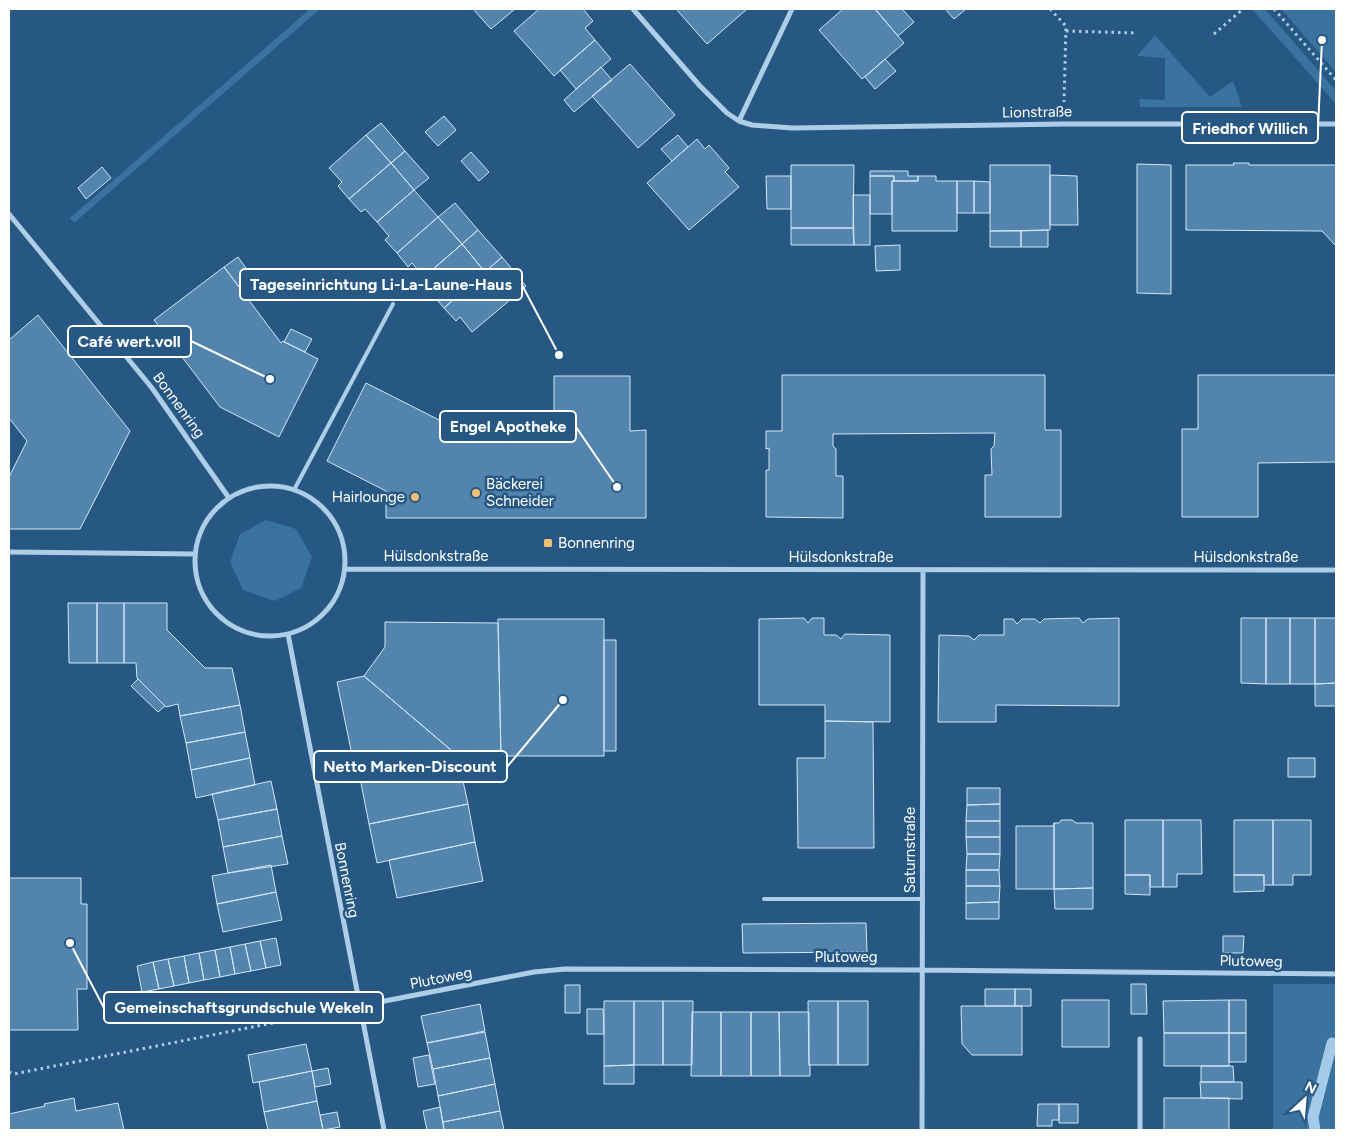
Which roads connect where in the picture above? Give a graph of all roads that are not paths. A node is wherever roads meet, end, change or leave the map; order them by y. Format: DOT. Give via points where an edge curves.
graph roads {
  1 [pos="634,9"];
  2 [pos="792,9"];
  3 [pos="739,121"];
  4 [pos="1336,124"];
  5 [pos="9,214"];
  6 [pos="393,304"];
  7 [pos="294,490"];
  8 [pos="229,498"];
  9 [pos="9,552"];
  10 [pos="195,554"];
  11 [pos="345,569"];
  12 [pos="923,570"];
  13 [pos="1336,570"];
  14 [pos="288,634"];
  15 [pos="764,899"];
  16 [pos="923,899"];
  17 [pos="922,970"];
  18 [pos="1336,974"];
  19 [pos="359,1006"];
  20 [pos="1140,1038"];
  21 [pos="384,1130"];
  22 [pos="922,1130"];
  23 [pos="1140,1130"];
  1 -- 3 [label="street, Lionstraße" via="718,105"];
  2 -- 3 [label="street"];
  3 -- 4 [label="street, Lionstraße" via="764,127 792,128"];
  5 -- 8 [label="street, Bonnenring" via="152,388"];
  6 -- 7 [label="lane"];
  7 -- 8 [label="street" via="275,486 251,488"];
  7 -- 11 [label="street" via="319,504 334,523 343,545"];
  8 -- 10 [label="street" via="211,514 199,534"];
  9 -- 10 [label="street"];
  10 -- 14 [label="street" via="197,580 206,602 222,619 242,631 264,636"];
  11 -- 12 [label="street, Hülsdonkstraße"];
  11 -- 14 [label="street" via="339,592 326,611 309,626"];
  12 -- 13 [label="street, Hülsdonkstraße"];
  12 -- 16 [label="street, Saturnstraße"];
  14 -- 19 [label="street, Bonnenring"];
  15 -- 16 [label="lane"];
  16 -- 17 [label="street, Saturnstraße"];
  17 -- 18 [label="street, Plutoweg"];
  17 -- 19 [label="street, Plutoweg" via="544,970"];
  17 -- 22 [label="street, Saturnstraße"];
  19 -- 21 [label="street, Bonnenring"];
  20 -- 23 [label="street"];
}
